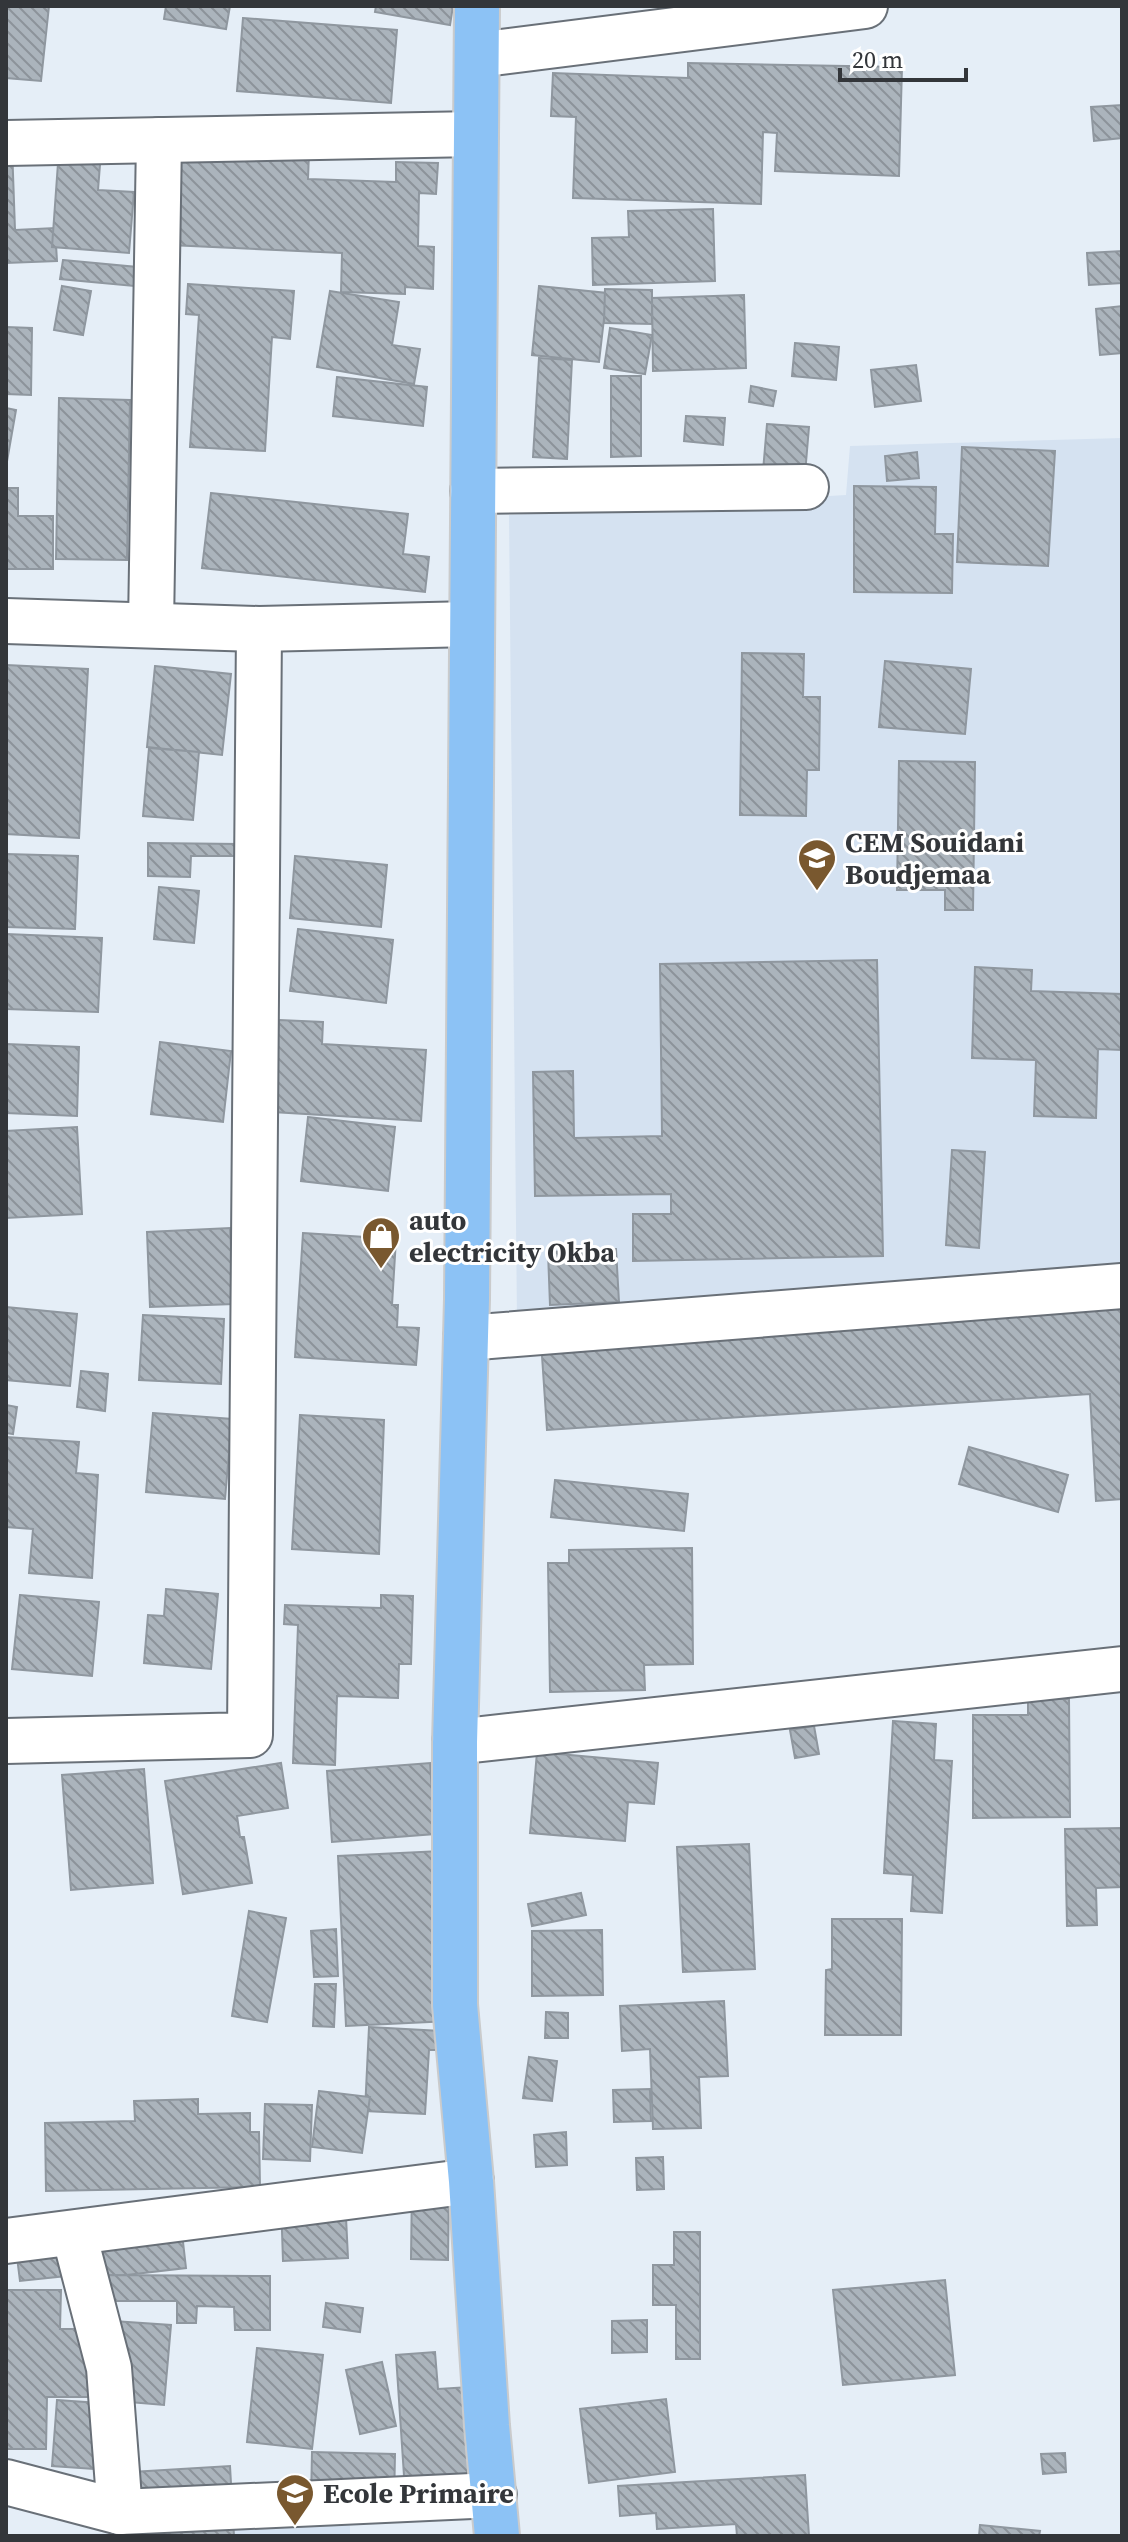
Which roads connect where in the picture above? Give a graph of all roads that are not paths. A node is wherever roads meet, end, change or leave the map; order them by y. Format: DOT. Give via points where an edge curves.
graph roads {
  1 [pos="477,6"];
  2 [pos="865,6"];
  3 [pos="477,55"];
  4 [pos="476,134"];
  5 [pos="159,140"];
  6 [pos="6,143"];
  7 [pos="806,487"];
  8 [pos="473,491"];
  9 [pos="6,621"];
  10 [pos="472,624"];
  11 [pos="151,625"];
  12 [pos="259,629"];
  13 [pos="1122,1286"];
  14 [pos="466,1338"];
  15 [pos="1122,1669"];
  16 [pos="6,1741"];
  17 [pos="455,1742"];
  18 [pos="471,2181"];
  19 [pos="74,2234"];
  20 [pos="6,2241"];
  21 [pos="6,2482"];
  22 [pos="120,2512"];
  23 [pos="495,2516"];
  1 -- 3 [label="main road"];
  2 -- 3 [label="street"];
  3 -- 4 [label="main road"];
  4 -- 5 [label="street"];
  4 -- 8 [label="main road"];
  5 -- 6 [label="street"];
  5 -- 11 [label="street"];
  7 -- 8 [label="street"];
  8 -- 10 [label="main road"];
  9 -- 11 [label="street"];
  10 -- 12 [label="street"];
  10 -- 14 [label="main road"];
  11 -- 12 [label="street"];
  12 -- 16 [label="street" via="250,1735"];
  13 -- 14 [label="street"];
  14 -- 17 [label="main road"];
  15 -- 17 [label="street"];
  17 -- 18 [label="main road" via="455,2005"];
  18 -- 19 [label="street"];
  18 -- 23 [label="main road"];
  19 -- 20 [label="street"];
  19 -- 22 [label="street" via="109,2368"];
  21 -- 22 [label="street"];
  22 -- 23 [label="street"];
}
